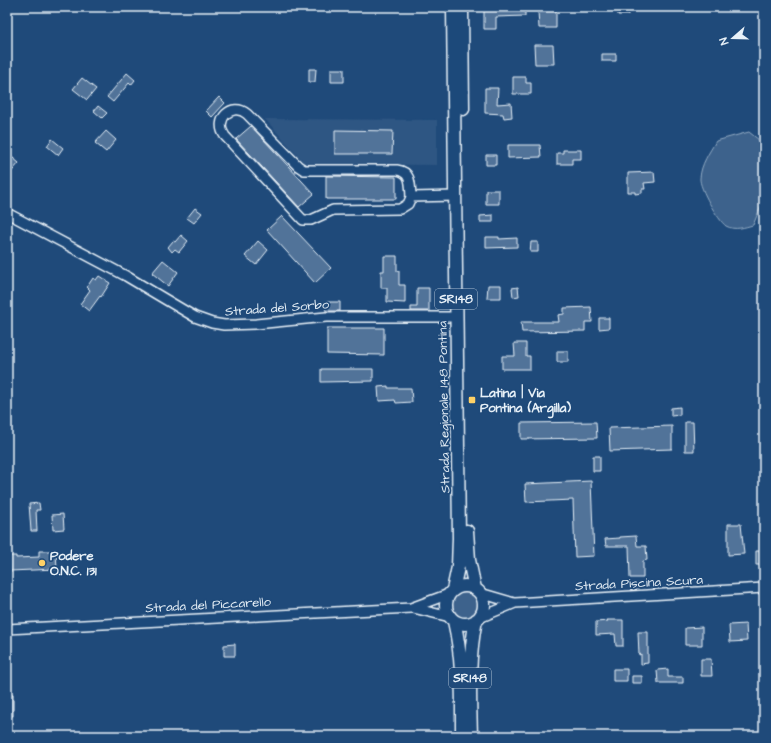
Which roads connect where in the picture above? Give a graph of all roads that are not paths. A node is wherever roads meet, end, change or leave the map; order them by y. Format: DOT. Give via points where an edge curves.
graph roads {
  1 [pos="453,7"];
  2 [pos="462,7"];
  3 [pos="456,196"];
  4 [pos="410,197"];
  5 [pos="7,214"];
  6 [pos="456,317"];
  7 [pos="764,588"];
  8 [pos="478,591"];
  9 [pos="451,592"];
  10 [pos="515,603"];
  11 [pos="411,608"];
  12 [pos="452,619"];
  13 [pos="478,619"];
  14 [pos="7,629"];
  15 [pos="462,736"];
  16 [pos="471,736"];
  1 -- 3 [label="main road, Strada Regionale 148 Pontina / SR148"];
  2 -- 8 [label="main road, Strada Regionale 148 Pontina / SR148" via="467,540"];
  3 -- 4 [label="street"];
  3 -- 6 [label="main road, Strada Regionale 148 Pontina / SR148"];
  4 -- 4 [label="street" via="408,204 400,209 333,210 311,220 303,220 226,136 220,127 221,120 229,112 241,110 304,170 403,172 410,181"];
  5 -- 6 [label="street, Strada del Sorbo" via="126,276 195,317 212,323 256,324 322,317"];
  6 -- 9 [label="main road, Strada Regionale 148 Pontina / SR148" via="460,538 458,567"];
  7 -- 10 [label="street, Strada Piscina Scura"];
  8 -- 9 [label="main road" via="464,586"];
  8 -- 10 [label="street, Strada Piscina Scura"];
  8 -- 13 [label="main road, Strada Regionale 148 Pontina / SR148" via="484,604"];
  9 -- 11 [label="street, Strada del Piccarello"];
  9 -- 12 [label="main road, Strada Regionale 148 Pontina / SR148" via="446,606"];
  10 -- 13 [label="street, Strada Piscina Scura"];
  11 -- 12 [label="street, Strada del Piccarello"];
  11 -- 14 [label="street, Strada del Piccarello"];
  12 -- 13 [label="main road" via="459,624"];
  12 -- 15 [label="main road, Strada Regionale 148 Pontina / SR148" via="461,669"];
  13 -- 16 [label="main road, Strada Regionale 148 Pontina / SR148" via="470,655"];
}
